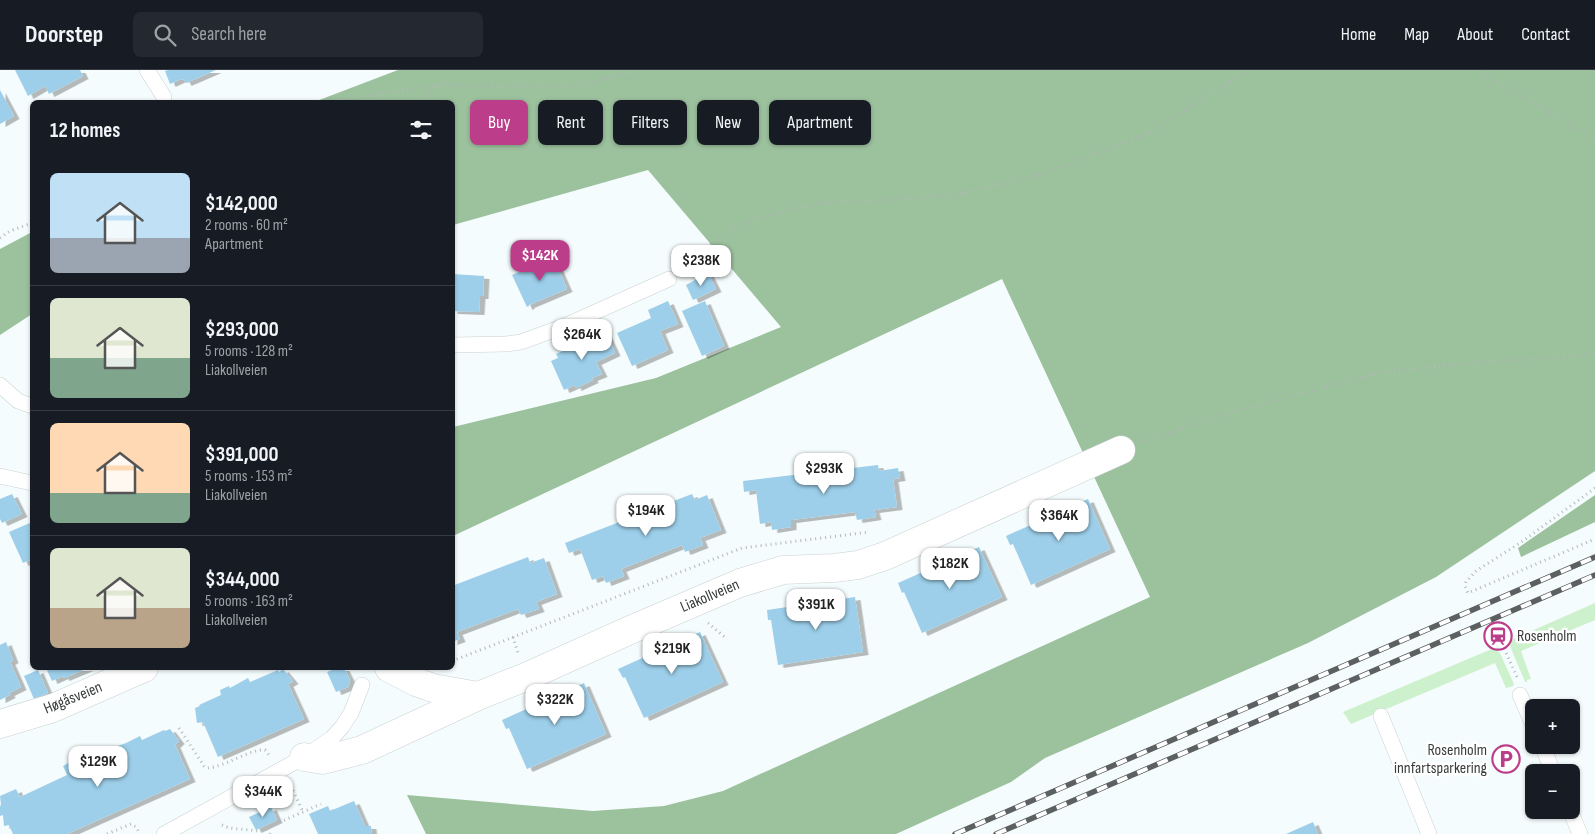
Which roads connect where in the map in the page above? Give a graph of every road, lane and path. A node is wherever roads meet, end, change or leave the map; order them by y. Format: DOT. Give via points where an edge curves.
graph roads {
  1 [pos="147,70"];
  2 [pos="636,70"];
  3 [pos="1248,70"];
  4 [pos="1477,70"];
  5 [pos="435,85"];
  6 [pos="164,97"];
  7 [pos="341,100"];
  8 [pos="424,100"];
  9 [pos="1595,139"];
  10 [pos="30,224"];
  11 [pos="0,238"];
  12 [pos="669,279"];
  13 [pos="455,344"];
  14 [pos="1595,354"];
  15 [pos="0,385"];
  16 [pos="30,405"];
  17 [pos="1121,450"];
  18 [pos="0,476"];
  19 [pos="30,483"];
  20 [pos="1595,488"];
  21 [pos="1595,538"];
  22 [pos="513,637"];
  23 [pos="515,644"];
  24 [pos="1502,644"];
  25 [pos="139,670"];
  26 [pos="393,670"];
  27 [pos="362,685"];
  28 [pos="1520,694"];
  29 [pos="478,696"];
  30 [pos="1525,706"];
  31 [pos="1381,716"];
  32 [pos="0,724"];
  33 [pos="179,728"];
  34 [pos="304,757"];
  35 [pos="278,772"];
  36 [pos="321,804"];
  37 [pos="303,812"];
  38 [pos="1574,819"];
  39 [pos="219,820"];
  40 [pos="268,829"];
  41 [pos="107,834"];
  42 [pos="140,834"];
  43 [pos="164,834"];
  44 [pos="270,834"];
  45 [pos="1430,834"];
  46 [pos="1580,834"];
  1 -- 6 [label="lane"];
  2 -- 5 [label="path" via="580,86"];
  3 -- 12 [label="path" via="1153,131 1043,174 960,194 817,204 765,216 731,228"];
  4 -- 9 [label="path"];
  5 -- 7 [label="path"];
  5 -- 8 [label="path"];
  10 -- 11 [label="path"];
  12 -- 13 [label="lane" via="528,340 506,344"];
  14 -- 17 [label="path" via="1379,373 1213,417"];
  15 -- 16 [label="lane" via="18,401"];
  17 -- 29 [label="street, Liakollveien" via="885,556 858,565 782,570 740,582"];
  18 -- 19 [label="lane"];
  20 -- 21 [label="path" via="1476,571 1466,582 1468,594"];
  22 -- 23 [label="path"];
  24 -- 28 [label="path" via="1520,683"];
  25 -- 32 [label="street, Høgåsveien" via="53,708"];
  26 -- 29 [label="street" via="433,688"];
  27 -- 34 [label="lane" via="342,727"];
  28 -- 30 [label="lane"];
  29 -- 34 [label="street, Liakollveien" via="362,750 323,760"];
  31 -- 45 [label="lane"];
  33 -- 35 [label="path" via="207,768 261,750 268,754"];
  34 -- 35 [label="lane"];
  35 -- 37 [label="path" via="290,783"];
  35 -- 43 [label="lane"];
  36 -- 37 [label="path"];
  37 -- 40 [label="path"];
  38 -- 46 [label="lane"];
  39 -- 40 [label="path" via="229,828"];
  40 -- 44 [label="path"];
  41 -- 42 [label="path" via="131,824"];
}
